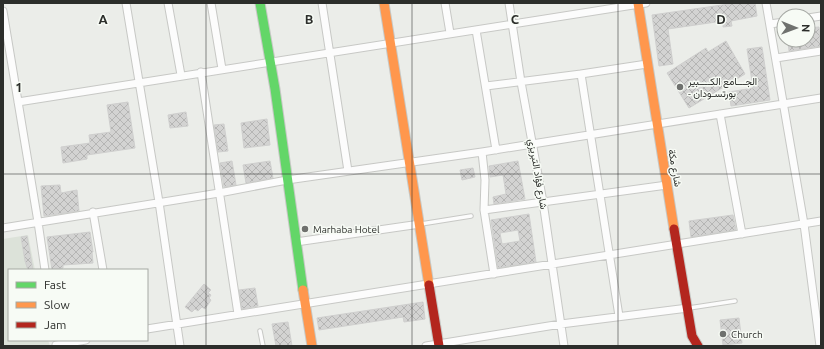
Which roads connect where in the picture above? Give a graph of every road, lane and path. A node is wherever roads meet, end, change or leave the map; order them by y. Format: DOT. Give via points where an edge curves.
graph roads {
  1 [pos="126,3"];
  2 [pos="168,3"];
  3 [pos="211,3"];
  4 [pos="260,3"];
  5 [pos="322,3"];
  6 [pos="384,3"];
  7 [pos="445,3"];
  8 [pos="509,3"];
  9 [pos="641,3"];
  10 [pos="766,3"];
  11 [pos="3,11"];
  12 [pos="776,23"];
  13 [pos="512,24"];
  14 [pos="770,24"];
  15 [pos="476,30"];
  16 [pos="450,33"];
  17 [pos="391,43"];
  18 [pos="821,51"];
  19 [pos="330,52"];
  20 [pos="776,58"];
  21 [pos="271,61"];
  22 [pos="647,64"];
  23 [pos="222,69"];
  24 [pos="200,72"];
  25 [pos="581,74"];
  26 [pos="181,75"];
  27 [pos="521,82"];
  28 [pos="139,83"];
  29 [pos="486,86"];
  30 [pos="821,98"];
  31 [pos="18,102"];
  32 [pos="783,103"];
  33 [pos="720,114"];
  34 [pos="657,125"];
  35 [pos="590,135"];
  36 [pos="533,143"];
  37 [pos="496,150"];
  38 [pos="482,152"];
  39 [pos="410,162"];
  40 [pos="348,171"];
  41 [pos="287,180"];
  42 [pos="667,185"];
  43 [pos="219,193"];
  44 [pos="599,194"];
  45 [pos="159,202"];
  46 [pos="543,202"];
  47 [pos="484,210"];
  48 [pos="93,212"];
  49 [pos="472,216"];
  50 [pos="821,221"];
  51 [pos="38,222"];
  52 [pos="420,224"];
  53 [pos="804,224"];
  54 [pos="3,228"];
  55 [pos="742,234"];
  56 [pos="296,242"];
  57 [pos="676,244"];
  58 [pos="610,255"];
  59 [pos="552,264"];
  60 [pos="45,269"];
  61 [pos="104,269"];
  62 [pos="494,274"];
  63 [pos="428,284"];
  64 [pos="735,301"];
  65 [pos="305,303"];
  66 [pos="688,308"];
  67 [pos="238,314"];
  68 [pos="618,316"];
  69 [pos="176,324"];
  70 [pos="561,324"];
  71 [pos="148,329"];
  72 [pos="260,331"];
  73 [pos="692,336"];
  74 [pos="78,341"];
  75 [pos="55,344"];
  76 [pos="439,345"];
  77 [pos="180,346"];
  78 [pos="263,346"];
  79 [pos="312,346"];
  80 [pos="426,346"];
  81 [pos="564,346"];
  82 [pos="690,346"];
  83 [pos="698,346"];
  84 [pos="820,346"];
  1 -- 28 [label="street"];
  2 -- 26 [label="street"];
  3 -- 23 [label="street"];
  4 -- 21 [label="street"];
  5 -- 19 [label="street"];
  6 -- 17 [label="street"];
  7 -- 16 [label="street"];
  8 -- 13 [label="street, شارع فؤاد التبريزي"];
  9 -- 13 [label="street"];
  9 -- 22 [label="street, شارع مكة"];
  10 -- 14 [label="street"];
  11 -- 31 [label="street"];
  12 -- 14 [label="street"];
  13 -- 15 [label="street"];
  13 -- 27 [label="street, شارع فؤاد التبريزي"];
  14 -- 20 [label="street"];
  15 -- 16 [label="street"];
  15 -- 29 [label="street"];
  16 -- 17 [label="street"];
  17 -- 19 [label="street"];
  17 -- 39 [label="street"];
  18 -- 20 [label="street"];
  19 -- 21 [label="street"];
  19 -- 40 [label="street"];
  20 -- 32 [label="street"];
  21 -- 23 [label="street"];
  21 -- 41 [label="street"];
  22 -- 25 [label="street"];
  22 -- 34 [label="street, شارع مكة"];
  23 -- 24 [label="street"];
  24 -- 26 [label="street"];
  24 -- 43 [label="street"];
  25 -- 27 [label="street"];
  25 -- 35 [label="street"];
  26 -- 28 [label="street"];
  27 -- 29 [label="street"];
  27 -- 36 [label="street, شارع فؤاد التبريزي"];
  28 -- 31 [label="street"];
  28 -- 45 [label="street"];
  29 -- 37 [label="street"];
  30 -- 32 [label="street"];
  31 -- 51 [label="street"];
  32 -- 33 [label="street"];
  32 -- 53 [label="street"];
  33 -- 34 [label="street"];
  33 -- 55 [label="street"];
  34 -- 35 [label="street"];
  34 -- 42 [label="street, شارع مكة"];
  35 -- 36 [label="street"];
  35 -- 44 [label="street"];
  36 -- 37 [label="street"];
  36 -- 46 [label="street, شارع فؤاد التبريزي"];
  37 -- 38 [label="street"];
  38 -- 39 [label="street"];
  38 -- 47 [label="street" via="485,180"];
  39 -- 40 [label="street"];
  39 -- 52 [label="street"];
  40 -- 41 [label="street"];
  41 -- 43 [label="street"];
  41 -- 56 [label="street"];
  42 -- 44 [label="street"];
  42 -- 57 [label="street, شارع مكة"];
  43 -- 45 [label="street"];
  43 -- 67 [label="street"];
  44 -- 46 [label="street"];
  44 -- 58 [label="street"];
  45 -- 48 [label="street"];
  45 -- 69 [label="street"];
  46 -- 47 [label="street"];
  46 -- 59 [label="street, شارع فؤاد التبريزي"];
  47 -- 62 [label="street"];
  48 -- 51 [label="street"];
  48 -- 61 [label="street"];
  49 -- 52 [label="lane"];
  50 -- 53 [label="street"];
  51 -- 54 [label="street"];
  51 -- 60 [label="street"];
  52 -- 56 [label="street"];
  52 -- 63 [label="street"];
  53 -- 55 [label="street"];
  53 -- 84 [label="street"];
  55 -- 57 [label="street"];
  56 -- 65 [label="street"];
  57 -- 58 [label="street"];
  57 -- 66 [label="street, شارع مكة"];
  58 -- 59 [label="street"];
  58 -- 68 [label="street"];
  59 -- 62 [label="street"];
  59 -- 70 [label="street, شارع فؤاد التبريزي"];
  62 -- 63 [label="street"];
  63 -- 65 [label="street"];
  63 -- 76 [label="street"];
  64 -- 66 [label="lane"];
  65 -- 67 [label="street"];
  65 -- 79 [label="street"];
  66 -- 68 [label="street"];
  66 -- 73 [label="street, شارع مكة"];
  67 -- 69 [label="street"];
  68 -- 70 [label="street"];
  69 -- 71 [label="street"];
  69 -- 77 [label="street"];
  70 -- 76 [label="street"];
  70 -- 81 [label="street, شارع فؤاد التبريزي"];
  72 -- 78 [label="lane"];
  73 -- 82 [label="street"];
  73 -- 83 [label="street"];
  74 -- 75 [label="street"];
  76 -- 80 [label="street"];
}
